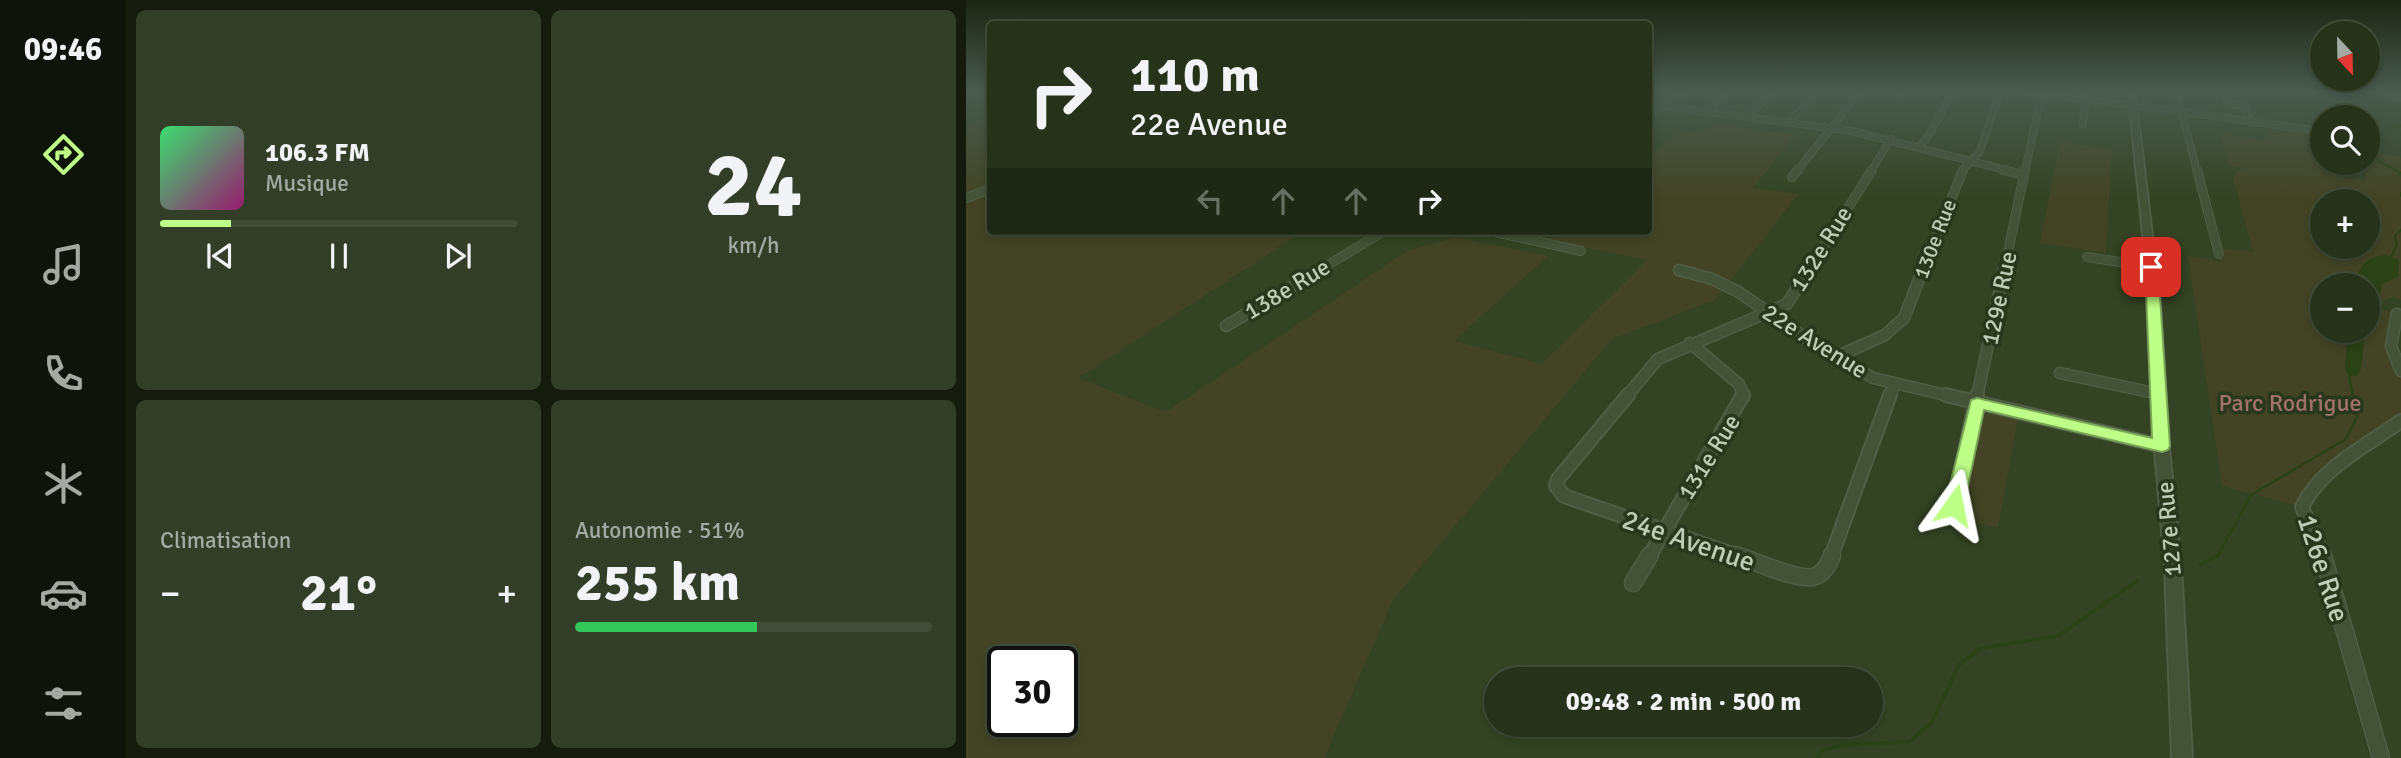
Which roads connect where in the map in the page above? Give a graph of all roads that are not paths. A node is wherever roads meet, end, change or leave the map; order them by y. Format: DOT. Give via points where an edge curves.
graph roads {
  1 [pos="1832,127"];
  2 [pos="1834,127"];
  3 [pos="1933,127"];
  4 [pos="1989,127"];
  5 [pos="2034,127"];
  6 [pos="2135,127"];
  7 [pos="2185,127"];
  8 [pos="2288,127"];
  9 [pos="2310,130"];
  10 [pos="1891,139"];
  11 [pos="1919,146"];
  12 [pos="1971,159"];
  13 [pos="2023,175"];
  14 [pos="1792,177"];
  15 [pos="987,190"];
  16 [pos="966,198"];
  17 [pos="1377,235"];
  18 [pos="1508,235"];
  19 [pos="1580,251"];
  20 [pos="2219,254"];
  21 [pos="2087,257"];
  22 [pos="2151,267"];
  23 [pos="1679,270"];
  24 [pos="1770,313"];
  25 [pos="2397,314"];
  26 [pos="1226,326"];
  27 [pos="1690,343"];
  28 [pos="1836,357"];
  29 [pos="2401,371"];
  30 [pos="2060,373"];
  31 [pos="1894,384"];
  32 [pos="2159,394"];
  33 [pos="1977,404"];
  34 [pos="2401,421"];
  35 [pos="2162,446"];
  36 [pos="1564,496"];
  37 [pos="1954,505"];
  38 [pos="1662,532"];
  39 [pos="1633,583"];
  40 [pos="2182,758"];
  41 [pos="2381,758"];
  1 -- 14 [label="street"];
  2 -- 10 [label="street"];
  3 -- 11 [label="street"];
  4 -- 12 [label="street, 130e Rue" via="1983,145"];
  5 -- 13 [label="street, 129e Rue"];
  6 -- 22 [label="street, 127e Rue"];
  7 -- 20 [label="street"];
  8 -- 9 [label="street"];
  10 -- 11 [label="street"];
  10 -- 24 [label="street, 132e Rue" via="1790,300"];
  11 -- 12 [label="street"];
  12 -- 13 [label="street"];
  12 -- 28 [label="street, 130e Rue" via="1960,173 1904,318 1885,335"];
  13 -- 33 [label="street, 129e Rue"];
  15 -- 16 [label="street"];
  17 -- 26 [label="street, 138e Rue"];
  18 -- 19 [label="street"];
  21 -- 22 [label="street"];
  22 -- 32 [label="street, 127e Rue"];
  23 -- 24 [label="street, 22e Avenue" via="1723,284"];
  24 -- 27 [label="street, 132e Rue"];
  24 -- 28 [label="street, 22e Avenue"];
  25 -- 29 [label="street" via="2391,346"];
  27 -- 36 [label="street, 132e Rue" via="1650,366 1558,479 1556,486"];
  27 -- 38 [label="street, 131e Rue" via="1739,384 1744,397"];
  28 -- 31 [label="street, 22e Avenue"];
  30 -- 32 [label="street"];
  31 -- 33 [label="street, 22e Avenue"];
  31 -- 38 [label="street, 24e Avenue" via="1828,566 1815,577 1803,578"];
  32 -- 35 [label="street, 127e Rue"];
  33 -- 35 [label="street, 22e Avenue"];
  33 -- 37 [label="street, 129e Rue"];
  34 -- 41 [label="street, 126e Rue" via="2330,471 2311,488 2302,507 2322,553"];
  35 -- 40 [label="street, 127e Rue"];
  36 -- 38 [label="street, 24e Avenue"];
  38 -- 39 [label="street, 131e Rue"];
}
